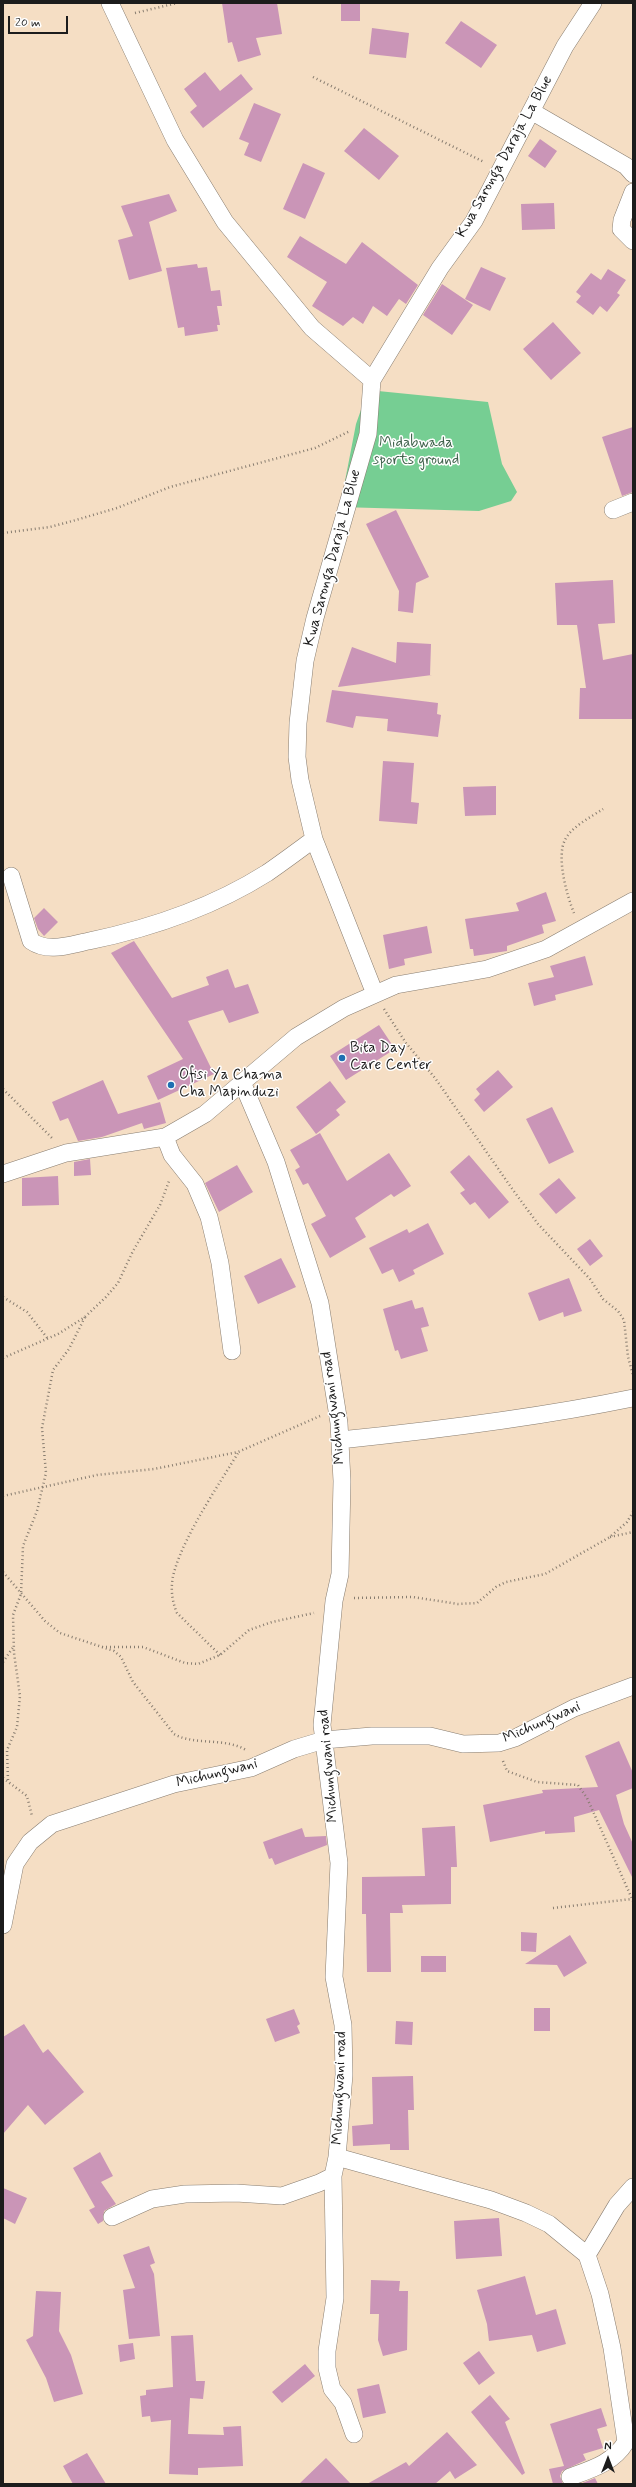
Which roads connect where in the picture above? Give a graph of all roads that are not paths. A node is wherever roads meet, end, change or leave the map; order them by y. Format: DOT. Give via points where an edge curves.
graph roads {
  1 [pos="593,3"];
  2 [pos="113,10"];
  3 [pos="532,111"];
  4 [pos="633,174"];
  5 [pos="633,192"];
  6 [pos="633,241"];
  7 [pos="372,380"];
  8 [pos="633,502"];
  9 [pos="613,510"];
  10 [pos="314,839"];
  11 [pos="11,876"];
  12 [pos="633,901"];
  13 [pos="375,994"];
  14 [pos="242,1082"];
  15 [pos="165,1136"];
  16 [pos="3,1174"];
  17 [pos="232,1351"];
  18 [pos="633,1398"];
  19 [pos="340,1440"];
  20 [pos="633,1686"];
  21 [pos="324,1740"];
  22 [pos="3,1925"];
  23 [pos="337,2156"];
  24 [pos="333,2176"];
  25 [pos="633,2187"];
  26 [pos="112,2217"];
  27 [pos="587,2255"];
  28 [pos="354,2434"];
  29 [pos="629,2442"];
  30 [pos="570,2477"];
  1 -- 3 [label="street, Kwa Saronga Daraja La Blue" via="565,46"];
  2 -- 7 [label="street" via="175,140 225,222 312,328"];
  3 -- 4 [label="street" via="626,166"];
  3 -- 7 [label="street, Kwa Saronga Daraja La Blue" via="499,169 474,221 440,268"];
  5 -- 6 [label="street" via="621,229"];
  7 -- 10 [label="street, Kwa Saronga Daraja La Blue" via="365,444 305,661 298,723 298,757 300,780"];
  8 -- 9 [label="street"];
  10 -- 11 [label="street" via="267,872 228,894 178,917 136,932 60,947 38,946 30,941"];
  10 -- 13 [label="street, Kwa Saronga Daraja La Blue"];
  12 -- 13 [label="street" via="546,949 520,959 487,969 396,985"];
  13 -- 14 [label="street" via="344,1008 296,1037"];
  14 -- 15 [label="street" via="205,1114"];
  14 -- 19 [label="street, Michungwani road" via="276,1162 320,1303"];
  15 -- 16 [label="street" via="66,1153"];
  15 -- 17 [label="street" via="172,1155 195,1184 209,1217 220,1263"];
  18 -- 19 [label="street" via="582,1409"];
  19 -- 21 [label="street, Michungwani road" via="340,1574 334,1602 323,1708"];
  20 -- 21 [label="street, Michungwani" via="574,1708 499,1743 463,1744 430,1736 372,1736"];
  21 -- 22 [label="street, Michungwani" via="251,1768 174,1784 52,1824 30,1842 15,1864"];
  21 -- 23 [label="street, Michungwani road" via="339,1863 334,1977 343,2026 344,2075"];
  23 -- 24 [label="street, Michungwani road"];
  23 -- 27 [label="street" via="491,2200 526,2213 549,2224"];
  24 -- 26 [label="street" via="319,2184 282,2196 236,2193 185,2194 152,2199"];
  24 -- 28 [label="street, Michungwani road" via="335,2298 327,2368 332,2389 343,2403"];
  25 -- 27 [label="street" via="617,2205"];
  27 -- 29 [label="street" via="600,2294"];
  29 -- 30 [label="street" via="605,2464"];
}
